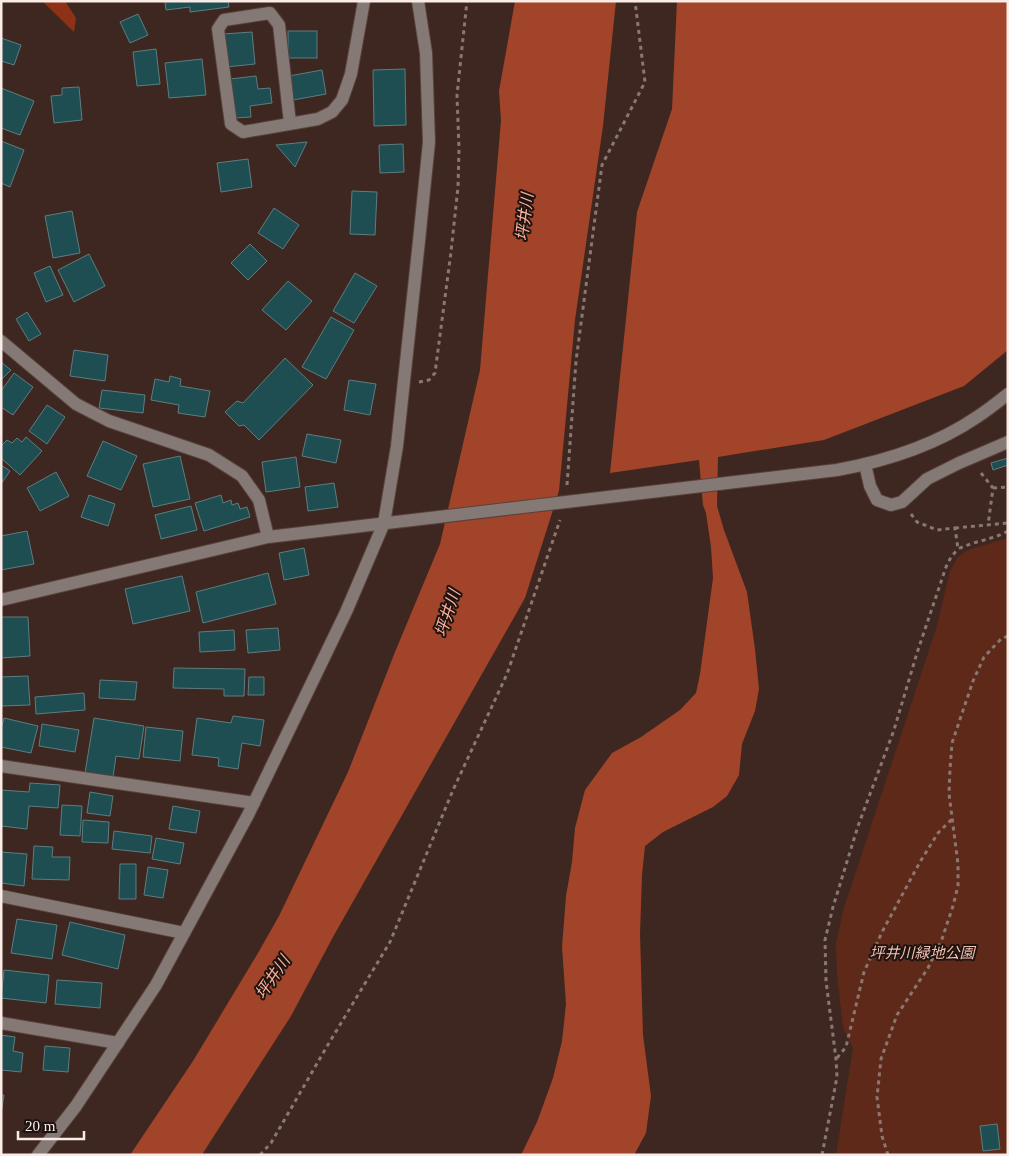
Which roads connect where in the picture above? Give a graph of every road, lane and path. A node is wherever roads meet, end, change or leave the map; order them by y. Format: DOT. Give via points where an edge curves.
graph roads {
  1 [pos="364,1"];
  2 [pos="418,1"];
  3 [pos="467,1"];
  4 [pos="635,1"];
  5 [pos="290,124"];
  6 [pos="1,341"];
  7 [pos="404,382"];
  8 [pos="1008,394"];
  9 [pos="1008,442"];
  10 [pos="969,459"];
  11 [pos="865,464"];
  12 [pos="1008,487"];
  13 [pos="993,488"];
  14 [pos="566,502"];
  15 [pos="902,502"];
  16 [pos="384,523"];
  17 [pos="1008,523"];
  18 [pos="988,525"];
  19 [pos="955,528"];
  20 [pos="1008,531"];
  21 [pos="268,537"];
  22 [pos="958,549"];
  23 [pos="1,600"];
  24 [pos="1008,636"];
  25 [pos="1,766"];
  26 [pos="254,803"];
  27 [pos="952,819"];
  28 [pos="1,896"];
  29 [pos="184,933"];
  30 [pos="1,1023"];
  31 [pos="118,1043"];
  32 [pos="836,1059"];
  33 [pos="38,1155"];
  34 [pos="260,1155"];
  35 [pos="822,1155"];
  36 [pos="888,1155"];
  1 -- 5 [label="street" via="351,74 342,100 332,112 318,120"];
  2 -- 7 [label="street" via="426,54 429,142"];
  3 -- 7 [label="path" via="457,95 458,187 435,373 429,380"];
  4 -- 14 [label="path" via="645,82 602,165 576,361"];
  5 -- 5 [label="street" via="243,132 231,124 218,29 224,20 270,13 279,25"];
  6 -- 21 [label="street" via="76,404 108,421 209,455 242,476 259,500"];
  7 -- 16 [label="street"];
  8 -- 11 [label="street" via="977,418 946,435"];
  9 -- 10 [label="street"];
  10 -- 13 [label="path"];
  10 -- 15 [label="street" via="927,479"];
  11 -- 14 [label="street"];
  11 -- 15 [label="street" via="877,500 890,505"];
  12 -- 13 [label="path"];
  13 -- 18 [label="path"];
  14 -- 16 [label="street"];
  14 -- 34 [label="path" via="508,674 453,790 390,942"];
  15 -- 19 [label="path" via="917,522 937,530"];
  16 -- 21 [label="street"];
  16 -- 26 [label="street" via="346,612"];
  17 -- 18 [label="path"];
  18 -- 19 [label="path"];
  19 -- 22 [label="path"];
  20 -- 22 [label="path"];
  21 -- 23 [label="street"];
  22 -- 32 [label="path" via="946,567 894,730 858,826 825,940 826,981"];
  24 -- 27 [label="path" via="984,657 952,743 949,794"];
  25 -- 26 [label="street"];
  26 -- 29 [label="street"];
  27 -- 32 [label="path" via="920,862 882,932 864,972 846,1047"];
  27 -- 36 [label="path" via="958,864 958,886 953,906 928,968 897,1015 881,1059 877,1097"];
  28 -- 29 [label="street"];
  29 -- 31 [label="street" via="156,986"];
  30 -- 31 [label="street"];
  31 -- 33 [label="street"];
  32 -- 35 [label="path" via="837,1077"];
}
